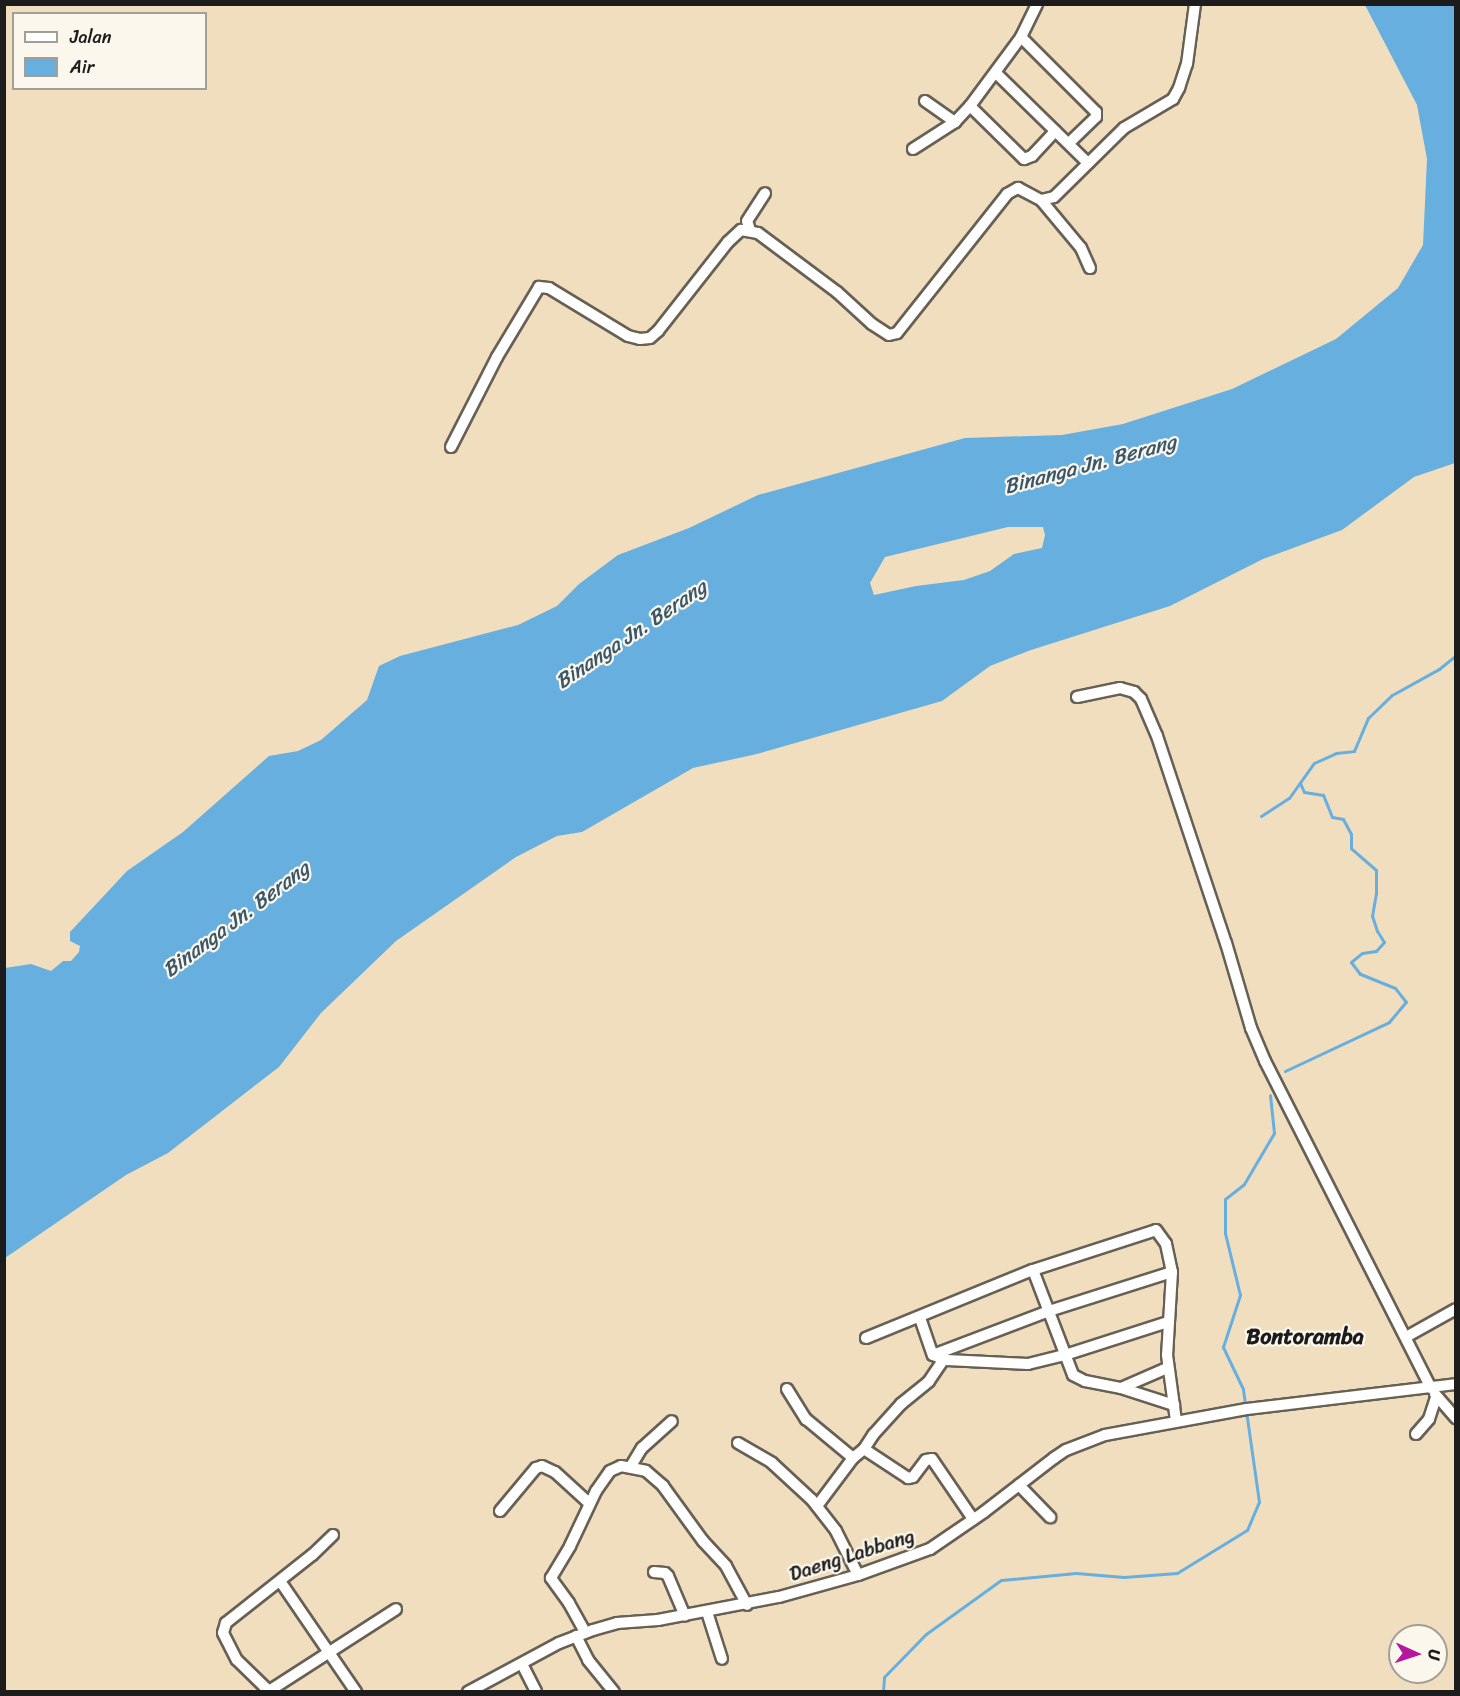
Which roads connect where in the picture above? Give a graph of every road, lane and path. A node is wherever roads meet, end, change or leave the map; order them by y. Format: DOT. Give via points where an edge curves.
graph roads {
  1 [pos="1037,4"];
  2 [pos="1195,4"];
  3 [pos="1021,37"];
  4 [pos="996,73"];
  5 [pos="926,100"];
  6 [pos="970,106"];
  7 [pos="954,122"];
  8 [pos="1055,131"];
  9 [pos="1069,143"];
  10 [pos="913,149"];
  11 [pos="1088,163"];
  12 [pos="765,193"];
  13 [pos="1041,200"];
  14 [pos="750,230"];
  15 [pos="1090,268"];
  16 [pos="451,447"];
  17 [pos="1077,697"];
  18 [pos="1034,1270"];
  19 [pos="1172,1272"];
  20 [pos="1455,1309"];
  21 [pos="1049,1311"];
  22 [pos="920,1318"];
  23 [pos="1168,1322"];
  24 [pos="1406,1337"];
  25 [pos="866,1338"];
  26 [pos="1065,1355"];
  27 [pos="939,1357"];
  28 [pos="1167,1368"];
  29 [pos="1455,1384"];
  30 [pos="1121,1388"];
  31 [pos="787,1389"];
  32 [pos="1434,1391"];
  33 [pos="1174,1405"];
  34 [pos="1455,1418"];
  35 [pos="672,1421"];
  36 [pos="1176,1421"];
  37 [pos="1416,1434"];
  38 [pos="738,1443"];
  39 [pos="864,1449"];
  40 [pos="853,1458"];
  41 [pos="631,1466"];
  42 [pos="1019,1485"];
  43 [pos="589,1503"];
  44 [pos="817,1506"];
  45 [pos="500,1511"];
  46 [pos="1050,1517"];
  47 [pos="973,1519"];
  48 [pos="333,1535"];
  49 [pos="654,1572"];
  50 [pos="858,1575"];
  51 [pos="280,1581"];
  52 [pos="747,1605"];
  53 [pos="396,1609"];
  54 [pos="707,1612"];
  55 [pos="685,1616"];
  56 [pos="580,1634"];
  57 [pos="328,1651"];
  58 [pos="722,1659"];
  59 [pos="522,1664"];
  60 [pos="269,1691"];
  61 [pos="356,1692"];
  62 [pos="468,1692"];
  63 [pos="536,1692"];
  64 [pos="614,1692"];
  1 -- 3 [label="street"];
  2 -- 11 [label="street" via="1187,64 1173,99 1124,128"];
  3 -- 4 [label="street"];
  3 -- 9 [label="street" via="1096,112 1096,117"];
  4 -- 6 [label="street"];
  4 -- 8 [label="street"];
  5 -- 7 [label="street"];
  6 -- 7 [label="street"];
  6 -- 8 [label="street" via="1024,159 1032,156"];
  7 -- 10 [label="street"];
  8 -- 9 [label="street"];
  9 -- 11 [label="street"];
  11 -- 13 [label="street" via="1054,197"];
  12 -- 14 [label="street" via="748,218"];
  13 -- 14 [label="street" via="1021,188 1007,194 892,335 872,324 837,292"];
  13 -- 15 [label="street" via="1081,248"];
  14 -- 16 [label="street" via="737,232 650,338 634,338 549,288 539,287 497,357"];
  17 -- 24 [label="street" via="1119,688 1128,689 1141,699 1157,736 1251,1028"];
  18 -- 19 [label="street" via="1156,1230 1166,1244"];
  18 -- 21 [label="street"];
  18 -- 22 [label="street"];
  19 -- 21 [label="street"];
  19 -- 23 [label="street"];
  20 -- 24 [label="street"];
  21 -- 26 [label="street"];
  21 -- 27 [label="street"];
  22 -- 25 [label="street"];
  22 -- 27 [label="street"];
  23 -- 26 [label="street"];
  23 -- 28 [label="street"];
  24 -- 32 [label="street"];
  26 -- 27 [label="street" via="1028,1364"];
  26 -- 30 [label="street" via="1078,1379"];
  27 -- 39 [label="street" via="929,1381 901,1404"];
  28 -- 30 [label="street"];
  28 -- 33 [label="street"];
  29 -- 32 [label="street, Daeng Labbang"];
  30 -- 33 [label="street"];
  31 -- 40 [label="street" via="806,1419"];
  32 -- 34 [label="street"];
  32 -- 36 [label="street, Daeng Labbang" via="1247,1409"];
  32 -- 37 [label="street" via="1429,1419"];
  33 -- 36 [label="street"];
  35 -- 41 [label="street" via="642,1448"];
  36 -- 42 [label="street, Daeng Labbang" via="1083,1443 1054,1458"];
  38 -- 44 [label="street" via="772,1463"];
  39 -- 40 [label="street"];
  39 -- 47 [label="street" via="908,1478 932,1460"];
  40 -- 44 [label="street"];
  41 -- 43 [label="street" via="610,1471"];
  41 -- 52 [label="street" via="646,1471 663,1486 726,1566"];
  42 -- 46 [label="street"];
  42 -- 47 [label="street, Daeng Labbang"];
  43 -- 45 [label="street" via="555,1472 542,1466 536,1468"];
  43 -- 56 [label="street" via="550,1578 569,1602"];
  44 -- 50 [label="street" via="836,1531"];
  47 -- 50 [label="street, Daeng Labbang" via="930,1549"];
  48 -- 51 [label="street"];
  49 -- 55 [label="street" via="668,1576"];
  50 -- 52 [label="street, Daeng Labbang"];
  51 -- 57 [label="street"];
  51 -- 60 [label="street" via="224,1627 237,1660"];
  52 -- 54 [label="street, Daeng Labbang"];
  53 -- 57 [label="street"];
  54 -- 55 [label="street, Daeng Labbang"];
  54 -- 58 [label="street"];
  55 -- 56 [label="street, Daeng Labbang" via="617,1623"];
  56 -- 59 [label="street, Daeng Labbang"];
  56 -- 64 [label="street" via="588,1660"];
  57 -- 60 [label="street"];
  57 -- 61 [label="street"];
  59 -- 62 [label="street, Daeng Labbang"];
  59 -- 63 [label="street"];
}
